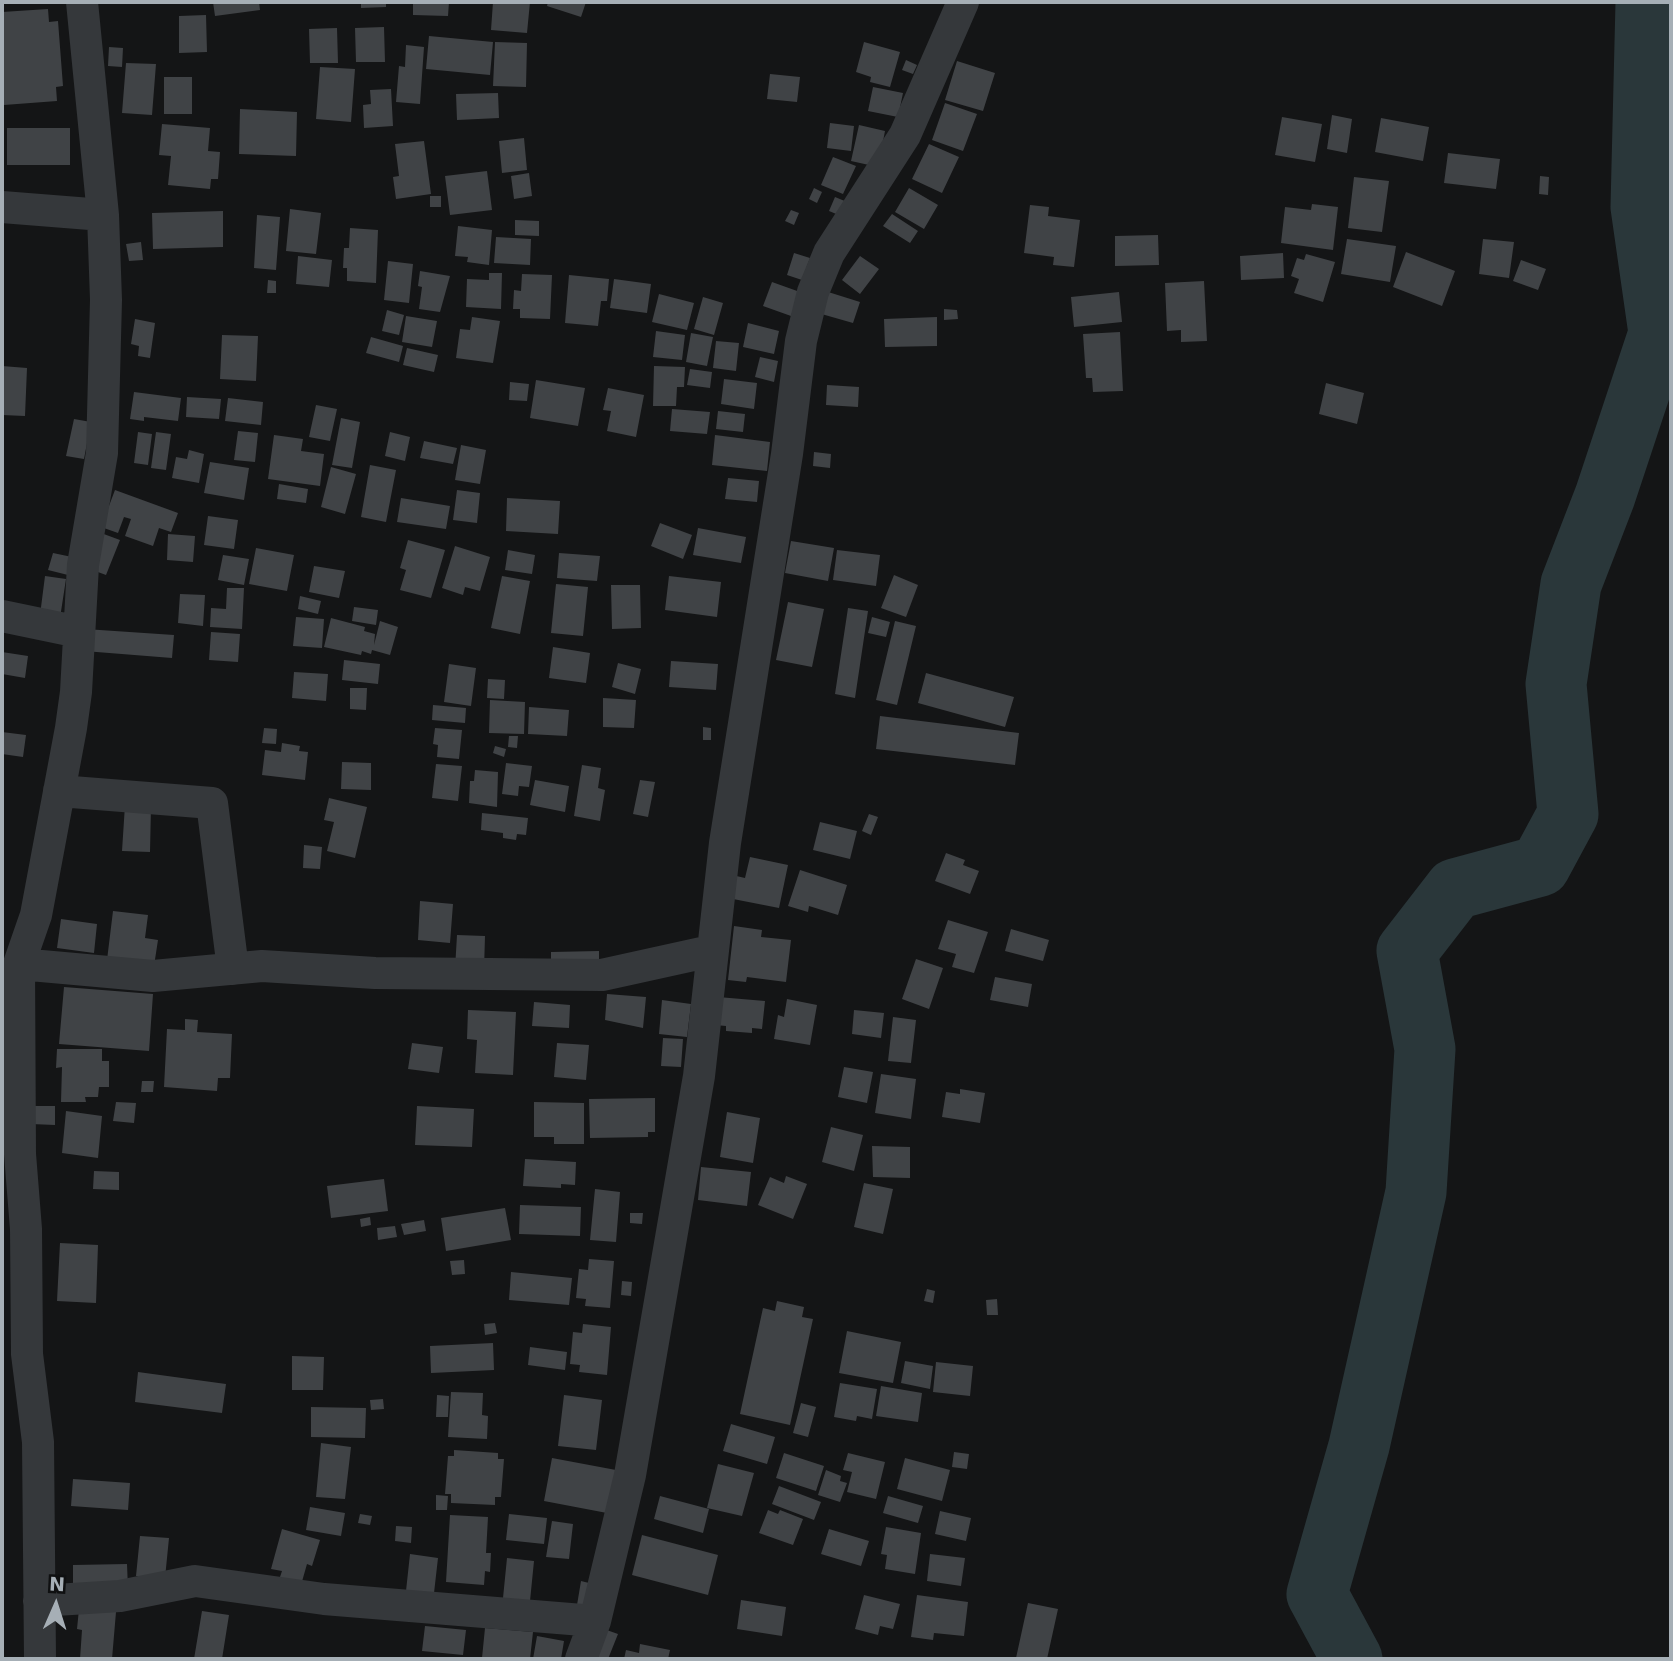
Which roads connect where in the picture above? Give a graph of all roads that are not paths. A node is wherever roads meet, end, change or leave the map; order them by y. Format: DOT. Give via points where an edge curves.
graph roads {
  1 [pos="82,2"];
  2 [pos="963,2"];
  3 [pos="2,206"];
  4 [pos="103,215"];
  5 [pos="2,616"];
  6 [pos="79,632"];
  7 [pos="59,792"];
  8 [pos="711,951"];
  9 [pos="19,964"];
  10 [pos="233,969"];
  11 [pos="11,1155"];
  12 [pos="39,1601"];
  13 [pos="595,1621"];
  14 [pos="40,1659"];
  15 [pos="581,1659"];
  1 -- 4 [label="street"];
  2 -- 8 [label="street" via="905,135 829,253 813,292 801,341"];
  3 -- 4 [label="street"];
  4 -- 6 [label="street" via="102,453 83,565"];
  5 -- 6 [label="street"];
  6 -- 7 [label="street" via="76,692"];
  7 -- 9 [label="street" via="36,915"];
  7 -- 10 [label="street" via="212,803"];
  8 -- 10 [label="street" via="602,975"];
  8 -- 13 [label="street" via="699,1076 633,1461"];
  9 -- 10 [label="street" via="153,976"];
  9 -- 11 [label="street"];
  11 -- 12 [label="street" via="26,1229 27,1354 38,1442"];
  12 -- 13 [label="street" via="120,1596 195,1581 324,1599"];
  12 -- 14 [label="street"];
  13 -- 15 [label="street"];
}
